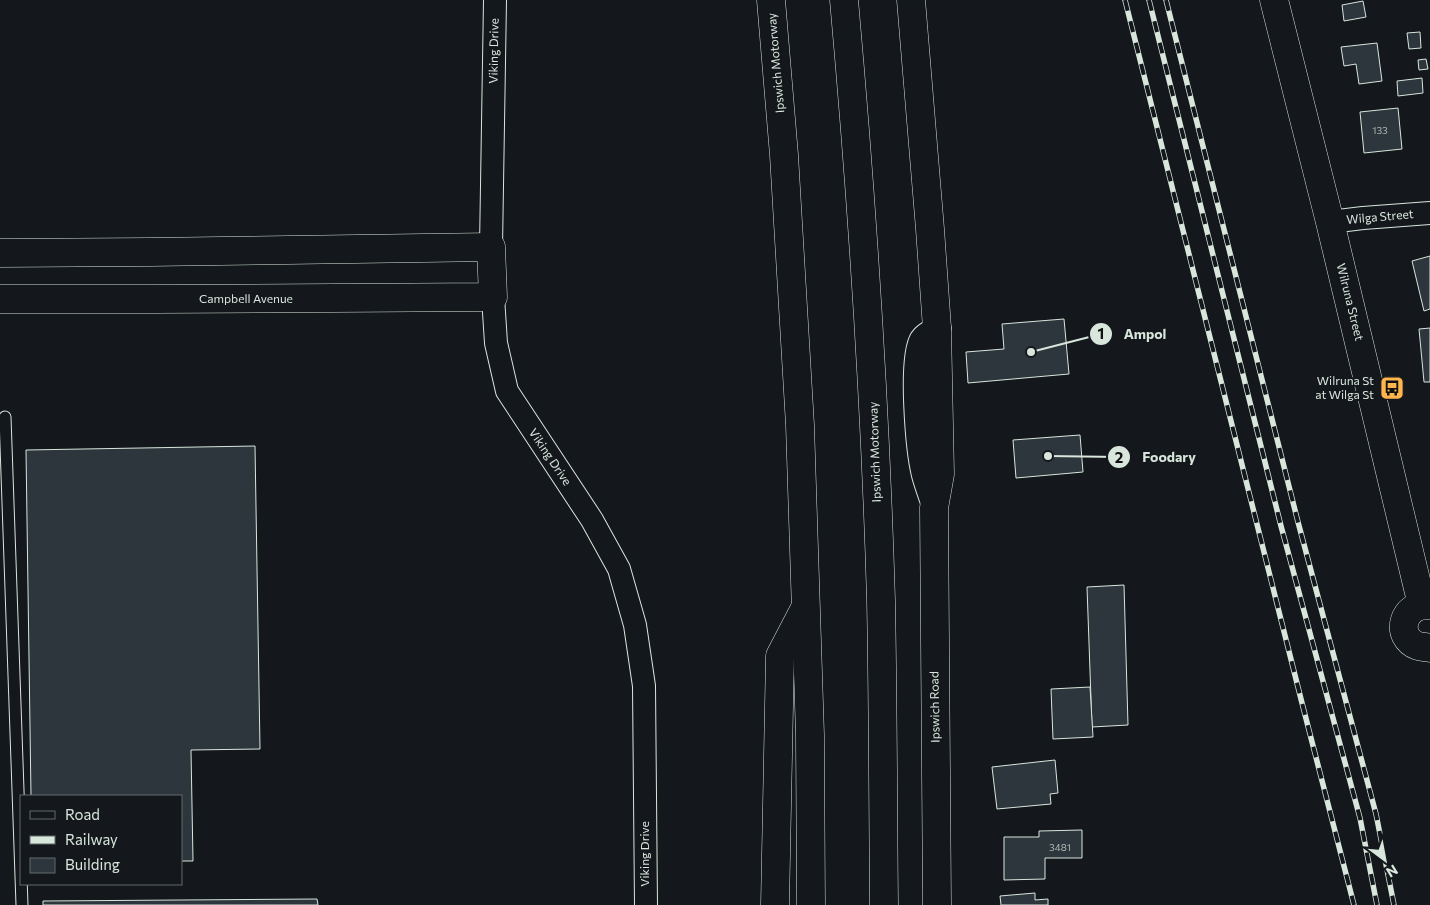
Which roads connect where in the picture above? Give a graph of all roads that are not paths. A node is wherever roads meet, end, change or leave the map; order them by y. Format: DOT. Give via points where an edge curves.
graph roads {
  1 [pos="495,0"];
  2 [pos="771,0"];
  3 [pos="844,0"];
  4 [pos="911,0"];
  5 [pos="1274,0"];
  6 [pos="1430,213"];
  7 [pos="1330,222"];
  8 [pos="491,247"];
  9 [pos="0,253"];
  10 [pos="493,297"];
  11 [pos="0,299"];
  12 [pos="5,417"];
  13 [pos="1426,605"];
  14 [pos="805,608"];
  15 [pos="1430,648"];
  16 [pos="20,848"];
  17 [pos="21,885"];
  18 [pos="22,905"];
  19 [pos="646,905"];
  20 [pos="775,905"];
  21 [pos="811,905"];
  22 [pos="884,905"];
  23 [pos="937,905"];
  1 -- 8 [label="street, Viking Drive"];
  2 -- 14 [label="main road, Ipswich Motorway" via="800,425"];
  3 -- 22 [label="main road, Ipswich Motorway" via="874,425 881,600"];
  4 -- 23 [label="main road, Ipswich Road" via="936,328 940,474 934,508"];
  5 -- 7 [label="main road, Wilruna Street"];
  6 -- 7 [label="street, Wilga Street"];
  7 -- 13 [label="main road, Wilruna Street"];
  8 -- 9 [label="main road"];
  8 -- 10 [label="main road, Viking Drive"];
  10 -- 11 [label="main road, Campbell Avenue"];
  10 -- 19 [label="street, Viking Drive" via="496,343 507,390 592,520 619,569 635,625 644,686"];
  12 -- 16 [label="lane"];
  13 -- 15 [label="main road, Wilruna Street" via="1409,612 1404,624 1411,642"];
  14 -- 20 [label="main road" via="780,656"];
  14 -- 21 [label="main road, Ipswich Motorway"];
  17 -- 18 [label="lane"];
}
